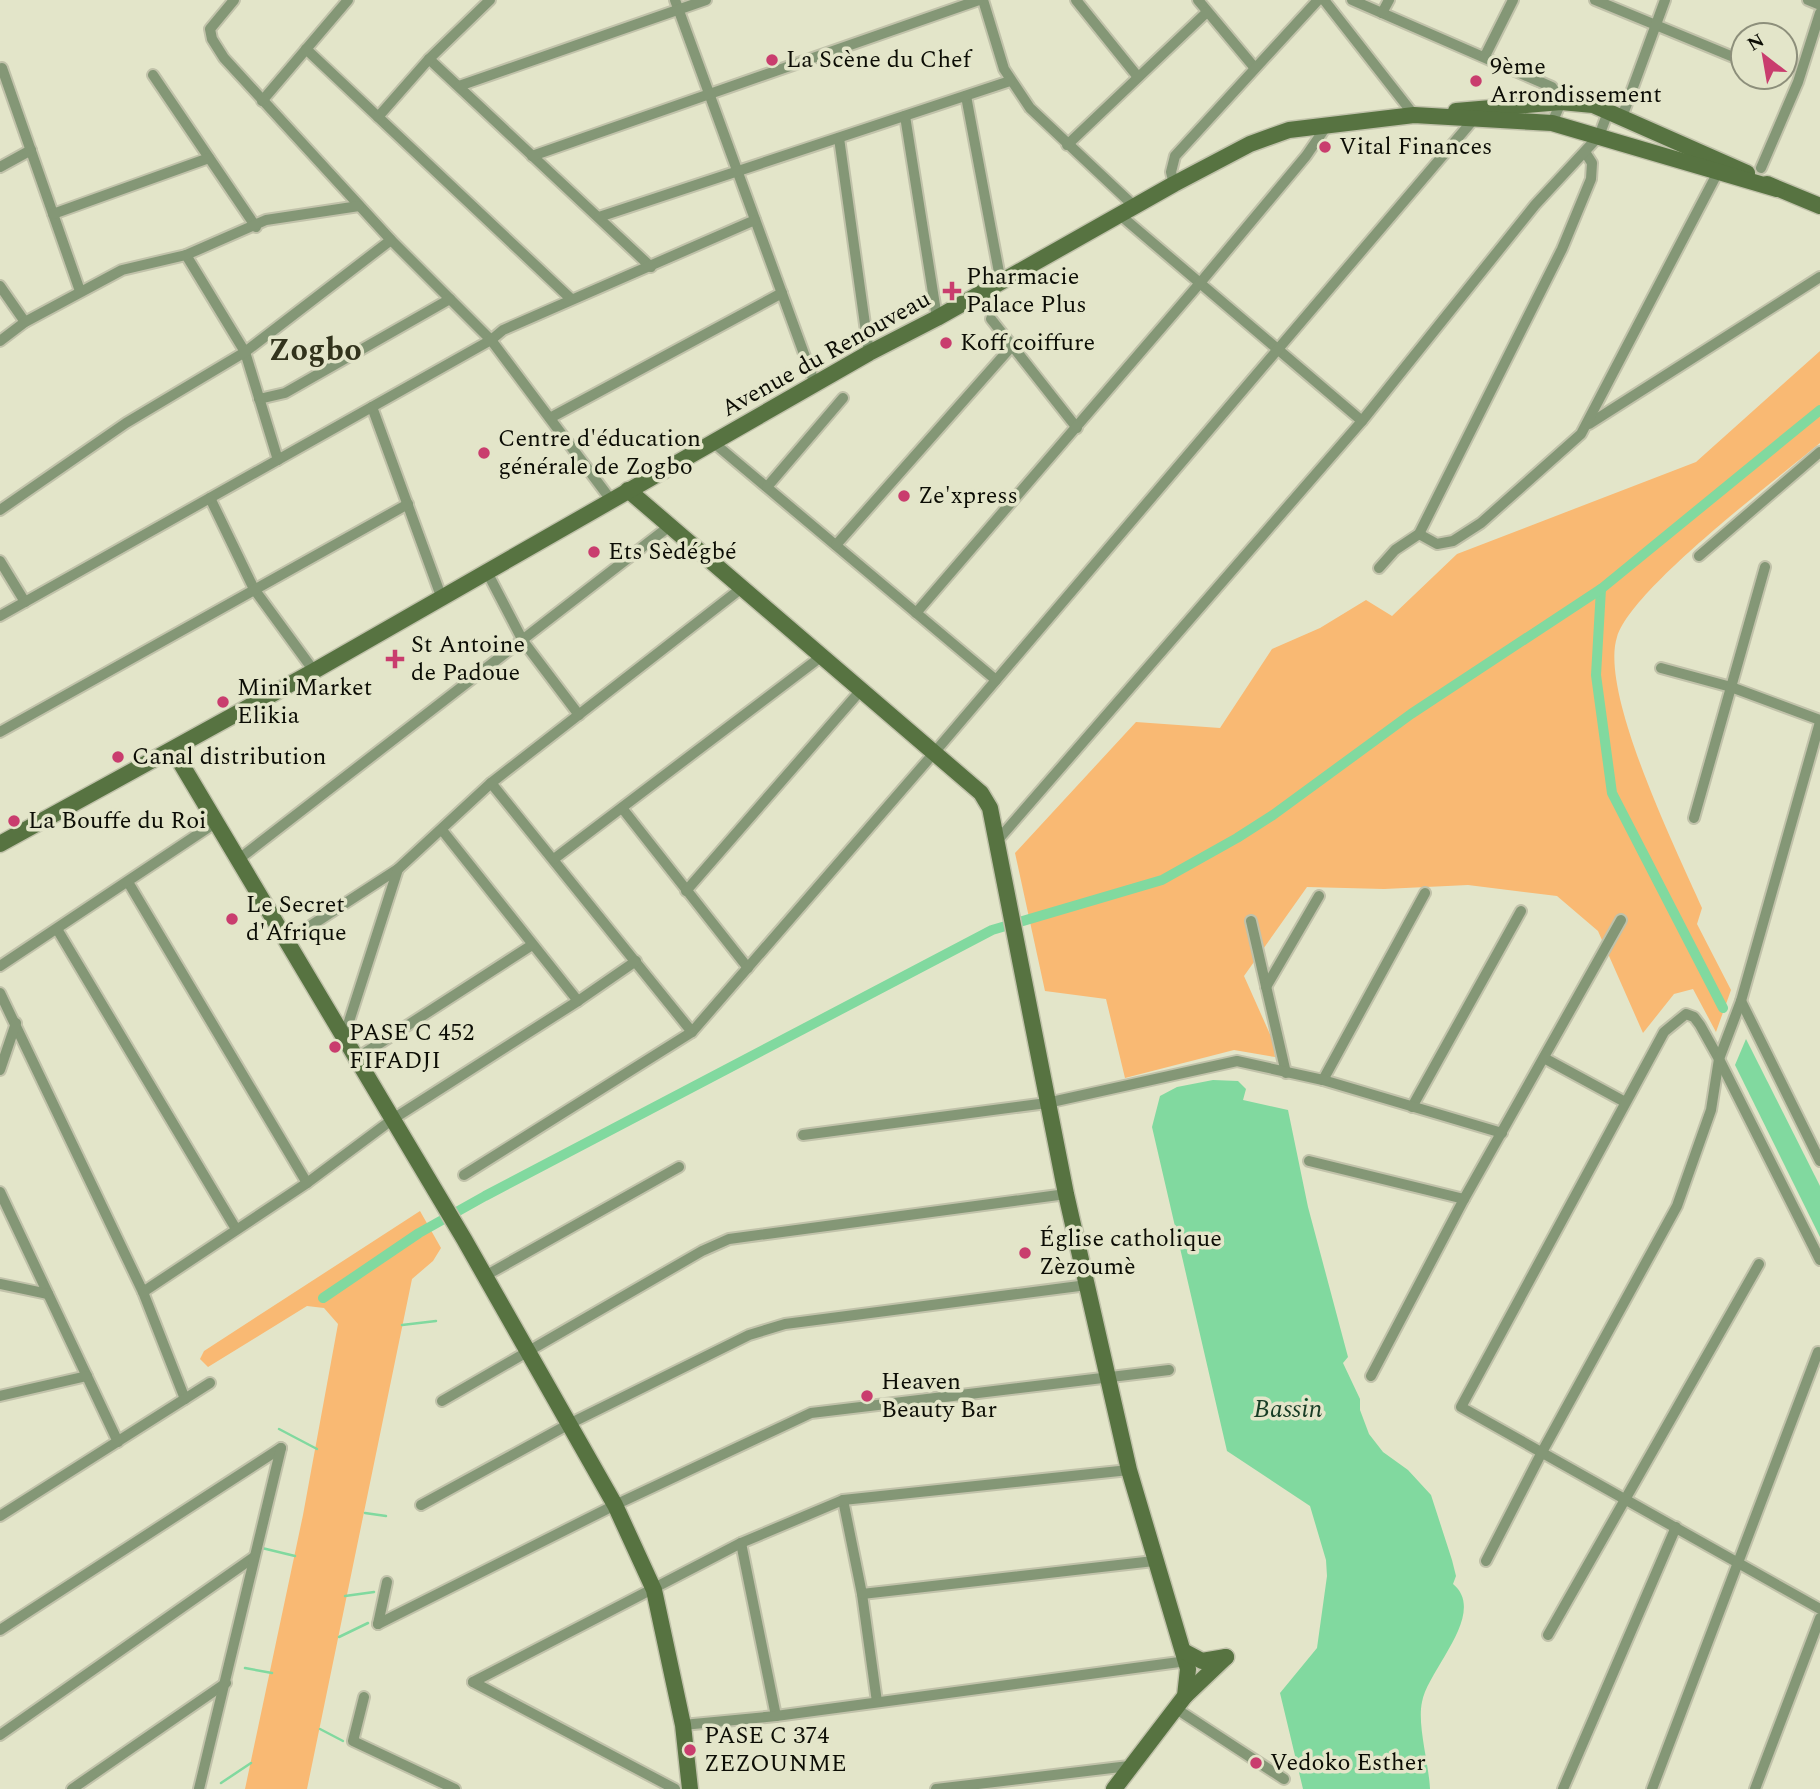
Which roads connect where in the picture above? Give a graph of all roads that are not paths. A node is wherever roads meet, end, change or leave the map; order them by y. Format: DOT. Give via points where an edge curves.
graph roads {
  1 [pos="234,0"];
  2 [pos="348,0"];
  3 [pos="490,0"];
  4 [pos="706,0"];
  5 [pos="981,0"];
  6 [pos="1076,0"];
  7 [pos="1198,0"];
  8 [pos="1318,0"];
  9 [pos="1324,0"];
  10 [pos="1352,0"];
  11 [pos="1389,0"];
  12 [pos="1513,0"];
  13 [pos="1665,0"];
  14 [pos="1808,0"];
  15 [pos="1602,1"];
  16 [pos="677,5"];
  17 [pos="1820,5"];
  18 [pos="1207,12"];
  19 [pos="1382,13"];
  20 [pos="1820,13"];
  21 [pos="1655,27"];
  22 [pos="306,49"];
  23 [pos="1485,56"];
  24 [pos="1729,56"];
  25 [pos="429,59"];
  26 [pos="1254,67"];
  27 [pos="2,68"];
  28 [pos="153,75"];
  29 [pos="1138,77"];
  30 [pos="1799,79"];
  31 [pos="1010,81"];
  32 [pos="459,86"];
  33 [pos="1794,91"];
  34 [pos="709,94"];
  35 [pos="967,96"];
  36 [pos="262,101"];
  37 [pos="1561,102"];
  38 [pos="1440,114"];
  39 [pos="1615,114"];
  40 [pos="1414,115"];
  41 [pos="905,116"];
  42 [pos="378,117"];
  43 [pos="1474,119"];
  44 [pos="1552,123"];
  45 [pos="1328,124"];
  46 [pos="1599,136"];
  47 [pos="839,138"];
  48 [pos="1067,145"];
  49 [pos="31,150"];
  50 [pos="1585,152"];
  51 [pos="532,156"];
  52 [pos="209,158"];
  53 [pos="0,167"];
  54 [pos="1761,168"];
  55 [pos="737,170"];
  56 [pos="1718,172"];
  57 [pos="1174,184"];
  58 [pos="1777,189"];
  59 [pos="359,206"];
  60 [pos="1820,206"];
  61 [pos="1127,210"];
  62 [pos="53,214"];
  63 [pos="598,217"];
  64 [pos="755,220"];
  65 [pos="256,227"];
  66 [pos="391,240"];
  67 [pos="186,255"];
  68 [pos="651,267"];
  69 [pos="1820,277"];
  70 [pos="1001,283"];
  71 [pos="1200,283"];
  72 [pos="0,286"];
  73 [pos="80,291"];
  74 [pos="782,293"];
  75 [pos="570,298"];
  76 [pos="450,299"];
  77 [pos="937,318"];
  78 [pos="991,319"];
  79 [pos="25,322"];
  80 [pos="491,340"];
  81 [pos="0,341"];
  82 [pos="1012,346"];
  83 [pos="1277,349"];
  84 [pos="245,352"];
  85 [pos="869,354"];
  86 [pos="815,384"];
  87 [pos="842,398"];
  88 [pos="259,399"];
  89 [pos="372,407"];
  90 [pos="550,418"];
  91 [pos="1362,421"];
  92 [pos="1587,426"];
  93 [pos="1077,428"];
  94 [pos="715,443"];
  95 [pos="1820,453"];
  96 [pos="278,460"];
  97 [pos="766,486"];
  98 [pos="628,489"];
  99 [pos="210,498"];
  100 [pos="611,500"];
  101 [pos="408,504"];
  102 [pos="0,510"];
  103 [pos="671,525"];
  104 [pos="1419,534"];
  105 [pos="836,545"];
  106 [pos="1699,556"];
  107 [pos="0,561"];
  108 [pos="1765,567"];
  109 [pos="1379,568"];
  110 [pos="486,570"];
  111 [pos="743,587"];
  112 [pos="254,590"];
  113 [pos="441,596"];
  114 [pos="25,602"];
  115 [pos="916,613"];
  116 [pos="0,616"];
  117 [pos="523,641"];
  118 [pos="822,656"];
  119 [pos="1661,668"];
  120 [pos="314,671"];
  121 [pos="996,680"];
  122 [pos="1731,687"];
  123 [pos="861,690"];
  124 [pos="579,715"];
  125 [pos="1820,721"];
  126 [pos="0,732"];
  127 [pos="173,750"];
  128 [pos="934,753"];
  129 [pos="491,783"];
  130 [pos="622,808"];
  131 [pos="1694,818"];
  132 [pos="215,823"];
  133 [pos="442,830"];
  134 [pos="1,841"];
  135 [pos="997,841"];
  136 [pos="239,859"];
  137 [pos="554,859"];
  138 [pos="398,869"];
  139 [pos="128,881"];
  140 [pos="687,891"];
  141 [pos="1425,894"];
  142 [pos="1319,895"];
  143 [pos="1521,911"];
  144 [pos="1251,920"];
  145 [pos="1621,920"];
  146 [pos="57,929"];
  147 [pos="287,941"];
  148 [pos="532,945"];
  149 [pos="636,961"];
  150 [pos="0,967"];
  151 [pos="748,968"];
  152 [pos="1266,987"];
  153 [pos="0,993"];
  154 [pos="1741,1001"];
  155 [pos="578,1002"];
  156 [pos="16,1023"];
  157 [pos="692,1032"];
  158 [pos="344,1037"];
  159 [pos="357,1058"];
  160 [pos="1544,1058"];
  161 [pos="1719,1059"];
  162 [pos="0,1070"];
  163 [pos="1286,1073"];
  164 [pos="1323,1080"];
  165 [pos="1047,1102"];
  166 [pos="1625,1102"];
  167 [pos="1412,1107"];
  168 [pos="393,1119"];
  169 [pos="1502,1133"];
  170 [pos="803,1135"];
  171 [pos="1309,1161"];
  172 [pos="1820,1161"];
  173 [pos="679,1167"];
  174 [pos="464,1175"];
  175 [pos="307,1183"];
  176 [pos="0,1192"];
  177 [pos="1066,1194"];
  178 [pos="1464,1199"];
  179 [pos="236,1229"];
  180 [pos="1820,1260"];
  181 [pos="1759,1264"];
  182 [pos="485,1276"];
  183 [pos="0,1284"];
  184 [pos="1087,1285"];
  185 [pos="143,1292"];
  186 [pos="48,1294"];
  187 [pos="527,1349"];
  188 [pos="1818,1352"];
  189 [pos="1169,1370"];
  190 [pos="87,1376"];
  191 [pos="1371,1376"];
  192 [pos="1108,1379"];
  193 [pos="210,1383"];
  194 [pos="0,1396"];
  195 [pos="185,1399"];
  196 [pos="442,1401"];
  197 [pos="571,1423"];
  198 [pos="118,1442"];
  199 [pos="1542,1452"];
  200 [pos="1129,1470"];
  201 [pos="1623,1498"];
  202 [pos="843,1500"];
  203 [pos="421,1505"];
  204 [pos="615,1505"];
  205 [pos="0,1516"];
  206 [pos="1676,1527"];
  207 [pos="741,1543"];
  208 [pos="254,1557"];
  209 [pos="1154,1561"];
  210 [pos="1486,1561"];
  211 [pos="1740,1562"];
  212 [pos="387,1582"];
  213 [pos="654,1590"];
  214 [pos="862,1594"];
  215 [pos="1820,1609"];
  216 [pos="1820,1618"];
  217 [pos="0,1630"];
  218 [pos="1548,1635"];
  219 [pos="1186,1657"];
  220 [pos="226,1683"];
  221 [pos="364,1698"];
  222 [pos="877,1702"];
  223 [pos="1180,1702"];
  224 [pos="776,1716"];
  225 [pos="683,1725"];
  226 [pos="0,1735"];
  227 [pos="1129,1766"];
  228 [pos="1284,1779"];
  229 [pos="1119,1787"];
  230 [pos="72,1789"];
  231 [pos="199,1789"];
  232 [pos="454,1789"];
  233 [pos="675,1789"];
  234 [pos="690,1789"];
  235 [pos="936,1789"];
  236 [pos="1563,1789"];
  237 [pos="1652,1789"];
  238 [pos="1755,1789"];
  1 -- 36 [label="street" via="211,24 212,39"];
  2 -- 22 [label="street"];
  3 -- 25 [label="street"];
  4 -- 16 [label="street"];
  5 -- 31 [label="street"];
  5 -- 34 [label="street"];
  6 -- 29 [label="street"];
  7 -- 18 [label="street"];
  8 -- 26 [label="street"];
  9 -- 40 [label="street"];
  10 -- 19 [label="street"];
  11 -- 19 [label="street"];
  12 -- 23 [label="street"];
  13 -- 21 [label="street"];
  14 -- 17 [label="street"];
  15 -- 21 [label="street"];
  16 -- 32 [label="street"];
  16 -- 34 [label="street"];
  18 -- 26 [label="street"];
  18 -- 29 [label="street"];
  19 -- 23 [label="street"];
  20 -- 30 [label="street"];
  21 -- 24 [label="street"];
  21 -- 39 [label="street"];
  22 -- 36 [label="street"];
  22 -- 42 [label="street"];
  23 -- 37 [label="street" via="1552,87"];
  25 -- 32 [label="street"];
  25 -- 42 [label="street"];
  26 -- 57 [label="street" via="1175,156"];
  27 -- 49 [label="street"];
  28 -- 52 [label="street"];
  29 -- 48 [label="street"];
  31 -- 35 [label="street"];
  31 -- 48 [label="street" via="1036,116"];
  32 -- 51 [label="street"];
  33 -- 54 [label="street"];
  34 -- 51 [label="street"];
  34 -- 55 [label="street"];
  35 -- 41 [label="street"];
  35 -- 70 [label="street"];
  36 -- 59 [label="street"];
  37 -- 38 [label="street, Avenue du Renouveau"];
  37 -- 39 [label="street, Avenue du Renouveau"];
  37 -- 44 [label="street"];
  38 -- 40 [label="street, Avenue du Renouveau"];
  38 -- 43 [label="street, Avenue du Renouveau"];
  39 -- 46 [label="street"];
  39 -- 58 [label="street, Avenue du Renouveau" via="1717,157"];
  40 -- 45 [label="street, Avenue du Renouveau"];
  41 -- 47 [label="street"];
  41 -- 77 [label="street"];
  42 -- 75 [label="street"];
  43 -- 44 [label="street, Avenue du Renouveau"];
  43 -- 83 [label="street"];
  44 -- 46 [label="street, Avenue du Renouveau"];
  45 -- 57 [label="street, Avenue du Renouveau" via="1269,136"];
  45 -- 71 [label="street" via="1307,156"];
  46 -- 50 [label="street"];
  46 -- 56 [label="street, Avenue du Renouveau"];
  47 -- 55 [label="street"];
  47 -- 85 [label="street"];
  48 -- 61 [label="street"];
  49 -- 53 [label="street"];
  49 -- 62 [label="street"];
  50 -- 91 [label="street" via="1535,205"];
  50 -- 104 [label="street" via="1592,163 1591,179 1562,249"];
  51 -- 63 [label="street"];
  52 -- 62 [label="street"];
  52 -- 65 [label="street"];
  55 -- 63 [label="street"];
  55 -- 64 [label="street"];
  56 -- 58 [label="street, Avenue du Renouveau"];
  56 -- 92 [label="street"];
  57 -- 61 [label="street, Avenue du Renouveau"];
  58 -- 60 [label="street, Avenue du Renouveau"];
  59 -- 65 [label="street" via="266,220"];
  59 -- 66 [label="street"];
  61 -- 70 [label="street, Avenue du Renouveau"];
  61 -- 71 [label="street"];
  62 -- 73 [label="street"];
  63 -- 68 [label="street"];
  64 -- 68 [label="street"];
  64 -- 74 [label="street"];
  65 -- 67 [label="street"];
  66 -- 76 [label="street"];
  66 -- 84 [label="street"];
  67 -- 73 [label="street" via="122,270"];
  67 -- 84 [label="street"];
  68 -- 75 [label="street"];
  69 -- 92 [label="street"];
  70 -- 77 [label="street, Avenue du Renouveau"];
  71 -- 83 [label="street"];
  71 -- 93 [label="street"];
  72 -- 79 [label="street"];
  73 -- 79 [label="street"];
  74 -- 86 [label="street"];
  74 -- 90 [label="street"];
  75 -- 80 [label="street"];
  76 -- 80 [label="street"];
  76 -- 88 [label="street" via="285,393"];
  77 -- 85 [label="street, Avenue du Renouveau"];
  78 -- 82 [label="street"];
  79 -- 81 [label="street"];
  80 -- 89 [label="street"];
  80 -- 90 [label="street"];
  82 -- 93 [label="street"];
  82 -- 105 [label="street"];
  83 -- 91 [label="street"];
  83 -- 121 [label="street"];
  84 -- 88 [label="street"];
  84 -- 102 [label="street" via="126,423"];
  85 -- 86 [label="street, Avenue du Renouveau"];
  86 -- 94 [label="street, Avenue du Renouveau"];
  87 -- 97 [label="street"];
  88 -- 96 [label="street"];
  89 -- 96 [label="street"];
  89 -- 101 [label="street"];
  90 -- 100 [label="street"];
  91 -- 135 [label="street"];
  92 -- 104 [label="street" via="1481,523 1453,541 1437,544"];
  93 -- 115 [label="street"];
  94 -- 97 [label="street"];
  94 -- 98 [label="street, Avenue du Renouveau"];
  95 -- 106 [label="street"];
  96 -- 99 [label="street"];
  97 -- 105 [label="street"];
  98 -- 100 [label="street, Avenue du Renouveau"];
  98 -- 103 [label="street"];
  99 -- 112 [label="street"];
  99 -- 114 [label="street"];
  100 -- 110 [label="street, Avenue du Renouveau"];
  101 -- 112 [label="street"];
  101 -- 113 [label="street"];
  103 -- 111 [label="street"];
  103 -- 117 [label="street"];
  104 -- 109 [label="street"];
  105 -- 115 [label="street"];
  107 -- 114 [label="street"];
  108 -- 122 [label="street"];
  110 -- 113 [label="street, Avenue du Renouveau"];
  110 -- 117 [label="street"];
  111 -- 118 [label="street"];
  111 -- 124 [label="street"];
  112 -- 120 [label="street"];
  112 -- 126 [label="street"];
  113 -- 120 [label="street, Avenue du Renouveau"];
  114 -- 116 [label="street"];
  115 -- 121 [label="street"];
  117 -- 124 [label="street"];
  117 -- 136 [label="street"];
  118 -- 123 [label="street"];
  118 -- 130 [label="street"];
  119 -- 122 [label="street"];
  120 -- 127 [label="street, Avenue du Renouveau"];
  121 -- 128 [label="street"];
  122 -- 125 [label="street"];
  122 -- 131 [label="street"];
  123 -- 128 [label="street"];
  123 -- 140 [label="street"];
  124 -- 129 [label="street"];
  125 -- 154 [label="street"];
  127 -- 132 [label="street"];
  127 -- 134 [label="street, Avenue du Renouveau"];
  128 -- 135 [label="street" via="986,801"];
  128 -- 151 [label="street"];
  129 -- 133 [label="street"];
  129 -- 137 [label="street"];
  130 -- 137 [label="street"];
  130 -- 140 [label="street"];
  132 -- 136 [label="street"];
  132 -- 139 [label="street"];
  133 -- 138 [label="street"];
  133 -- 148 [label="street"];
  135 -- 165 [label="street"];
  136 -- 147 [label="street"];
  137 -- 149 [label="street"];
  138 -- 147 [label="street"];
  138 -- 158 [label="street"];
  139 -- 146 [label="street"];
  139 -- 175 [label="street"];
  140 -- 151 [label="street"];
  141 -- 164 [label="street"];
  142 -- 152 [label="street"];
  143 -- 167 [label="street"];
  144 -- 152 [label="street"];
  145 -- 160 [label="street"];
  146 -- 150 [label="street"];
  146 -- 179 [label="street"];
  147 -- 158 [label="street"];
  148 -- 155 [label="street"];
  148 -- 159 [label="street"];
  149 -- 155 [label="street"];
  149 -- 157 [label="street"];
  151 -- 157 [label="street"];
  152 -- 163 [label="street"];
  153 -- 156 [label="street"];
  154 -- 161 [label="street"];
  154 -- 172 [label="street"];
  155 -- 168 [label="street"];
  156 -- 162 [label="street"];
  156 -- 185 [label="street"];
  157 -- 174 [label="street"];
  158 -- 159 [label="street"];
  159 -- 168 [label="street"];
  160 -- 166 [label="street"];
  160 -- 169 [label="street"];
  161 -- 166 [label="street" via="1694,1017 1679,1017 1664,1032"];
  161 -- 180 [label="street"];
  161 -- 199 [label="street" via="1711,1110 1677,1206"];
  163 -- 164 [label="street"];
  163 -- 165 [label="street" via="1237,1061"];
  164 -- 167 [label="street"];
  165 -- 170 [label="street"];
  165 -- 177 [label="street"];
  166 -- 199 [label="street" via="1461,1407"];
  167 -- 169 [label="street"];
  168 -- 175 [label="street"];
  168 -- 182 [label="street"];
  169 -- 178 [label="street"];
  171 -- 178 [label="street"];
  173 -- 182 [label="street"];
  175 -- 179 [label="street"];
  176 -- 186 [label="street"];
  177 -- 184 [label="street"];
  177 -- 187 [label="street" via="729,1239"];
  178 -- 191 [label="street"];
  179 -- 185 [label="street"];
  181 -- 201 [label="street"];
  182 -- 187 [label="street"];
  183 -- 186 [label="street"];
  184 -- 192 [label="street"];
  184 -- 197 [label="street" via="785,1324 749,1335"];
  185 -- 195 [label="street"];
  186 -- 190 [label="street"];
  187 -- 196 [label="street"];
  187 -- 197 [label="street"];
  188 -- 211 [label="street"];
  189 -- 192 [label="street"];
  190 -- 194 [label="street"];
  190 -- 198 [label="street"];
  192 -- 200 [label="street"];
  192 -- 204 [label="street" via="811,1413"];
  193 -- 195 [label="street"];
  195 -- 198 [label="street"];
  197 -- 203 [label="street"];
  197 -- 204 [label="street"];
  198 -- 205 [label="street"];
  199 -- 201 [label="street"];
  199 -- 210 [label="street"];
  200 -- 202 [label="street"];
  200 -- 209 [label="street"];
  201 -- 206 [label="street"];
  201 -- 218 [label="street"];
  202 -- 207 [label="street"];
  202 -- 214 [label="street"];
  204 -- 212 [label="street" via="378,1624"];
  204 -- 213 [label="street"];
  206 -- 211 [label="street"];
  206 -- 236 [label="street"];
  207 -- 213 [label="street"];
  207 -- 224 [label="street"];
  208 -- 217 [label="street" via="281,1448"];
  208 -- 220 [label="street"];
  208 -- 226 [label="street"];
  209 -- 214 [label="street"];
  209 -- 219 [label="street"];
  211 -- 215 [label="street"];
  211 -- 237 [label="street"];
  213 -- 225 [label="street"];
  213 -- 233 [label="street" via="473,1682"];
  214 -- 222 [label="street"];
  216 -- 238 [label="street"];
  219 -- 222 [label="street"];
  219 -- 223 [label="street" via="1189,1677"];
  219 -- 223 [label="street" via="1202,1661 1226,1657"];
  220 -- 230 [label="street"];
  220 -- 231 [label="street"];
  221 -- 232 [label="street" via="353,1741"];
  222 -- 224 [label="street"];
  223 -- 227 [label="street"];
  223 -- 228 [label="street"];
  224 -- 225 [label="street"];
  225 -- 234 [label="street"];
  227 -- 229 [label="street"];
  227 -- 235 [label="street"];
}
